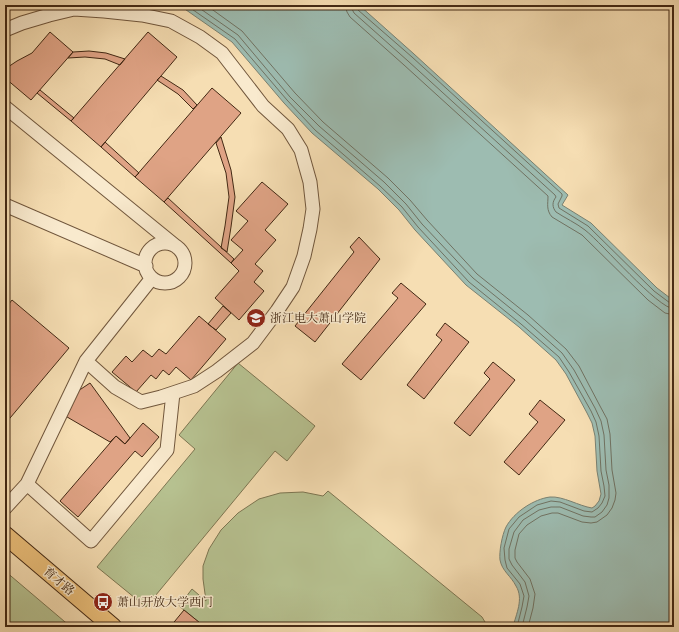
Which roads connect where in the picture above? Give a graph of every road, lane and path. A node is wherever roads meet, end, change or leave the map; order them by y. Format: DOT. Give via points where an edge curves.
graph roads {
  1 [pos="5,30"];
  2 [pos="5,107"];
  3 [pos="5,205"];
  4 [pos="178,248"];
  5 [pos="146,266"];
  6 [pos="152,278"];
  7 [pos="86,361"];
  8 [pos="173,393"];
  9 [pos="27,484"];
  10 [pos="5,508"];
  11 [pos="5,535"];
  12 [pos="113,627"];
  1 -- 8 [label="street" via="49,14 74,9 104,10 171,21 222,53 264,106 288,129 301,150 310,182 313,209 304,256 293,287 253,343 194,386"];
  2 -- 4 [label="street"];
  3 -- 5 [label="street"];
  4 -- 5 [label="street" via="172,244 159,244 148,253"];
  4 -- 6 [label="street" via="185,258 181,276 164,283"];
  5 -- 6 [label="street"];
  6 -- 7 [label="street"];
  7 -- 8 [label="street" via="114,387 142,402"];
  7 -- 9 [label="street"];
  8 -- 9 [label="street" via="167,450 91,541"];
  9 -- 10 [label="street"];
  11 -- 12 [label="main road, 育才路"];
}
